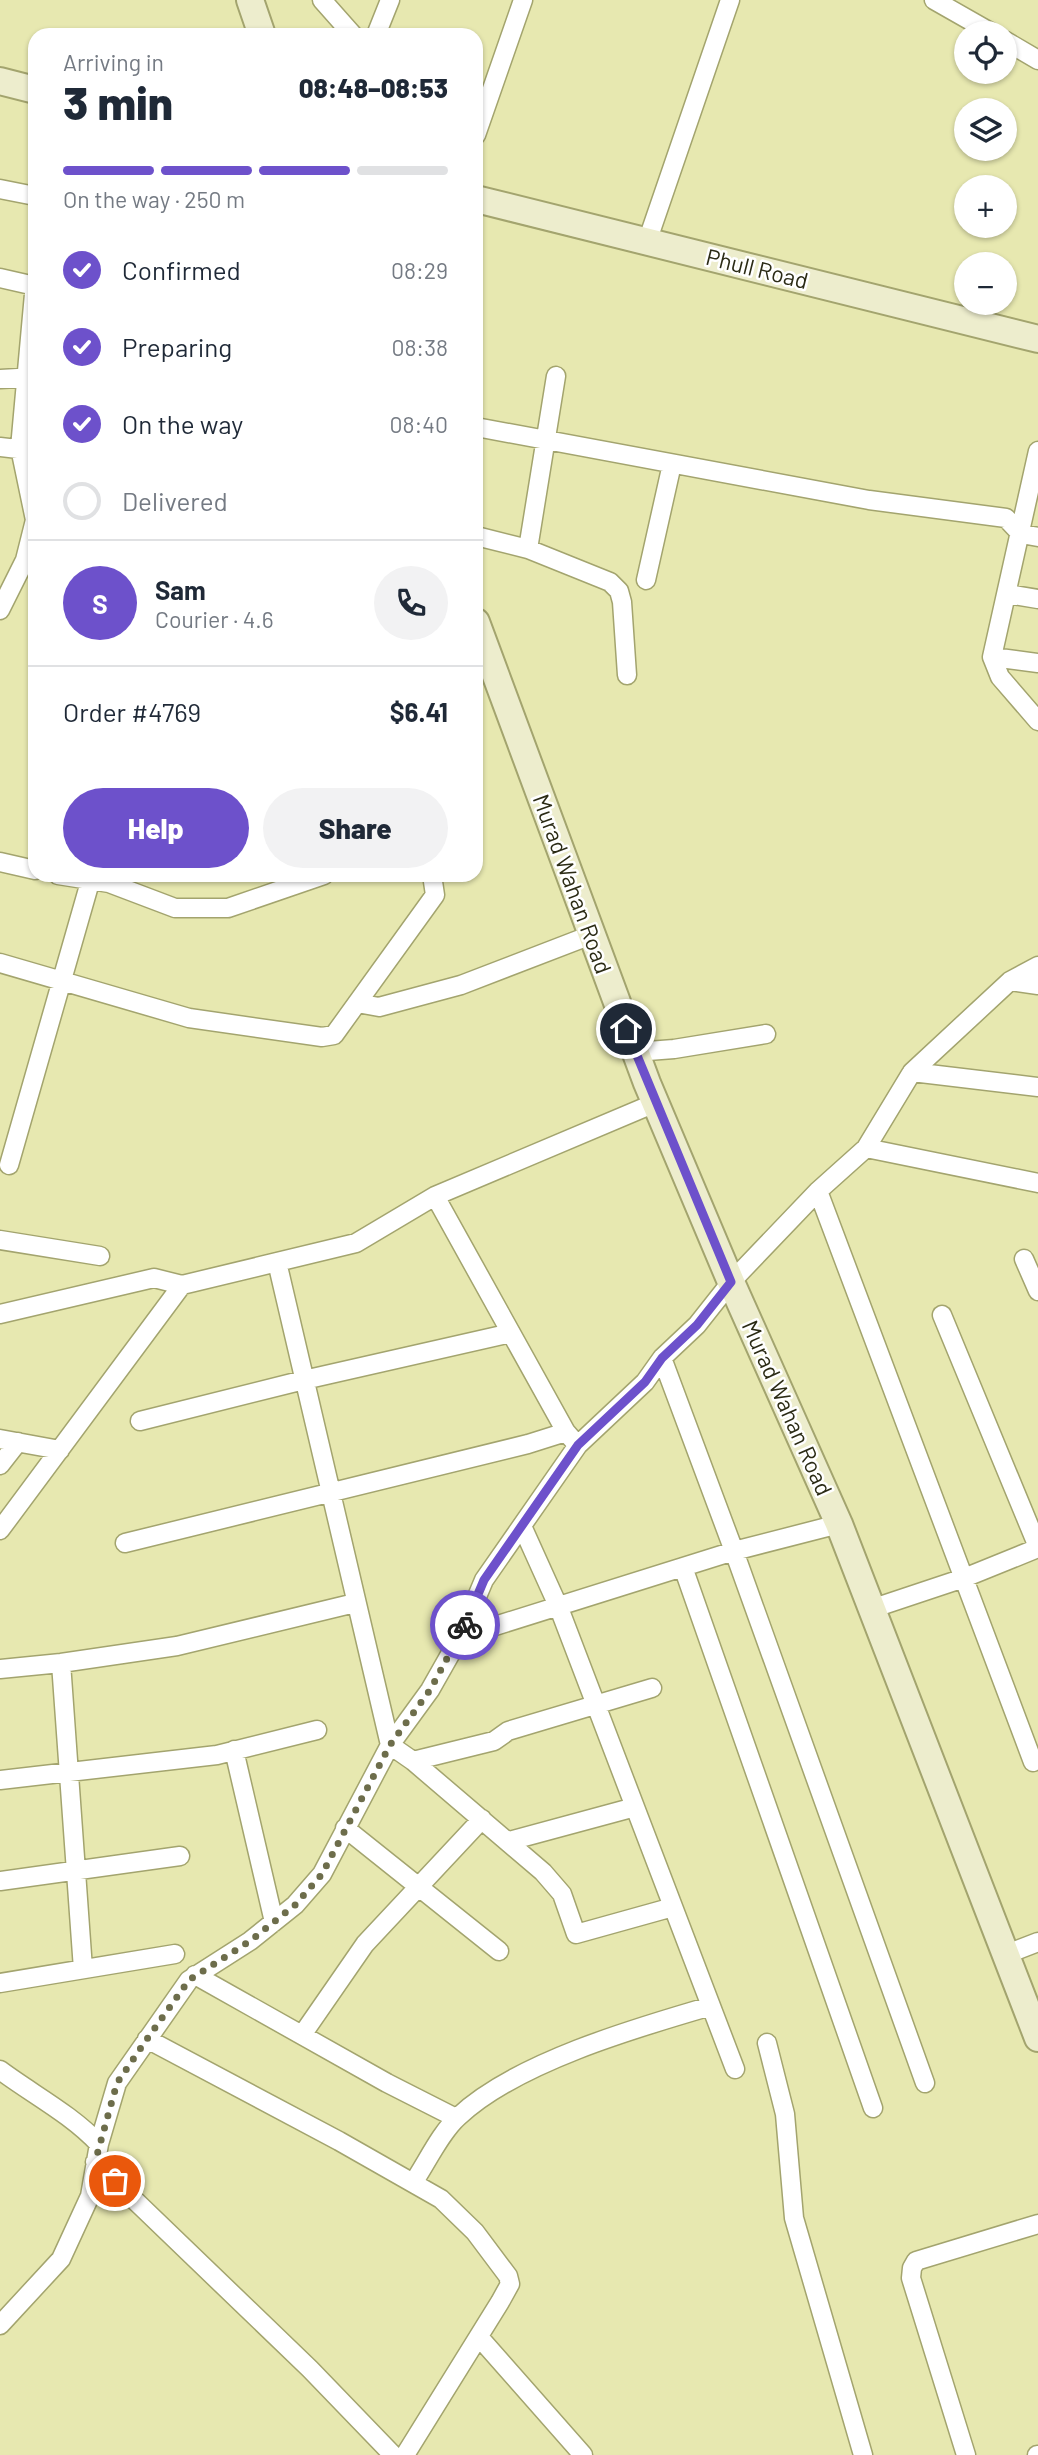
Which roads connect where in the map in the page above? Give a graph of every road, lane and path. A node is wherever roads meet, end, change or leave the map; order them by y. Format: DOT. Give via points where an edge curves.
graph roads {
  1 [pos="250,0"];
  2 [pos="322,0"];
  3 [pos="390,0"];
  4 [pos="523,0"];
  5 [pos="730,0"];
  6 [pos="934,0"];
  7 [pos="971,21"];
  8 [pos="260,28"];
  9 [pos="347,28"];
  10 [pos="379,28"];
  11 [pos="1017,48"];
  12 [pos="1038,60"];
  13 [pos="0,81"];
  14 [pos="28,88"];
  15 [pos="483,115"];
  16 [pos="0,189"];
  17 [pos="28,195"];
  18 [pos="483,201"];
  19 [pos="647,242"];
  20 [pos="0,278"];
  21 [pos="28,284"];
  22 [pos="1038,339"];
  23 [pos="556,376"];
  24 [pos="28,378"];
  25 [pos="0,379"];
  26 [pos="28,426"];
  27 [pos="483,428"];
  28 [pos="545,440"];
  29 [pos="0,447"];
  30 [pos="27,450"];
  31 [pos="1037,460"];
  32 [pos="672,464"];
  33 [pos="1029,535"];
  34 [pos="483,538"];
  35 [pos="28,548"];
  36 [pos="528,549"];
  37 [pos="646,580"];
  38 [pos="1007,594"];
  39 [pos="1038,599"];
  40 [pos="0,610"];
  41 [pos="483,641"];
  42 [pos="992,657"];
  43 [pos="1038,663"];
  44 [pos="627,674"];
  45 [pos="1037,720"];
  46 [pos="0,862"];
  47 [pos="28,868"];
  48 [pos="91,882"];
  49 [pos="106,882"];
  50 [pos="304,882"];
  51 [pos="433,882"];
  52 [pos="591,935"];
  53 [pos="0,963"];
  54 [pos="1038,966"];
  55 [pos="62,980"];
  56 [pos="1010,981"];
  57 [pos="1038,985"];
  58 [pos="357,1003"];
  59 [pos="766,1034"];
  60 [pos="635,1052"];
  61 [pos="912,1072"];
  62 [pos="1038,1087"];
  63 [pos="655,1103"];
  64 [pos="866,1148"];
  65 [pos="9,1165"];
  66 [pos="1038,1183"];
  67 [pos="818,1191"];
  68 [pos="435,1196"];
  69 [pos="0,1240"];
  70 [pos="100,1256"];
  71 [pos="1024,1259"];
  72 [pos="277,1262"];
  73 [pos="731,1282"];
  74 [pos="182,1285"];
  75 [pos="1038,1291"];
  76 [pos="0,1314"];
  77 [pos="942,1315"];
  78 [pos="511,1334"];
  79 [pos="662,1358"];
  80 [pos="304,1380"];
  81 [pos="141,1421"];
  82 [pos="0,1439"];
  83 [pos="572,1439"];
  84 [pos="19,1442"];
  85 [pos="60,1450"];
  86 [pos="0,1465"];
  87 [pos="330,1493"];
  88 [pos="839,1524"];
  89 [pos="522,1526"];
  90 [pos="0,1530"];
  91 [pos="125,1543"];
  92 [pos="1038,1547"];
  93 [pos="734,1551"];
  94 [pos="683,1567"];
  95 [pos="964,1578"];
  96 [pos="355,1603"];
  97 [pos="559,1608"];
  98 [pos="874,1608"];
  99 [pos="460,1637"];
  100 [pos="61,1663"];
  101 [pos="0,1669"];
  102 [pos="652,1688"];
  103 [pos="596,1705"];
  104 [pos="317,1730"];
  105 [pos="390,1745"];
  106 [pos="233,1751"];
  107 [pos="413,1761"];
  108 [pos="1033,1762"];
  109 [pos="68,1773"];
  110 [pos="0,1780"];
  111 [pos="635,1807"];
  112 [pos="482,1819"];
  113 [pos="345,1828"];
  114 [pos="509,1842"];
  115 [pos="180,1856"];
  116 [pos="75,1870"];
  117 [pos="0,1881"];
  118 [pos="419,1887"];
  119 [pos="673,1907"];
  120 [pos="274,1922"];
  121 [pos="1038,1942"];
  122 [pos="499,1951"];
  123 [pos="175,1954"];
  124 [pos="1007,1954"];
  125 [pos="83,1969"];
  126 [pos="195,1975"];
  127 [pos="0,1983"];
  128 [pos="711,2006"];
  129 [pos="302,2035"];
  130 [pos="1038,2038"];
  131 [pos="147,2039"];
  132 [pos="767,2043"];
  133 [pos="735,2069"];
  134 [pos="0,2070"];
  135 [pos="925,2083"];
  136 [pos="873,2108"];
  137 [pos="456,2118"];
  138 [pos="99,2144"];
  139 [pos="95,2162"];
  140 [pos="413,2183"];
  141 [pos="1038,2224"];
  142 [pos="0,2326"];
  143 [pos="479,2337"];
  144 [pos="393,2455"];
  145 [pos="405,2455"];
  146 [pos="583,2455"];
  147 [pos="863,2455"];
  148 [pos="966,2455"];
  1 -- 8 [label="street"];
  2 -- 9 [label="street"];
  3 -- 10 [label="street"];
  4 -- 15 [label="street"];
  5 -- 19 [label="street"];
  6 -- 7 [label="street"];
  11 -- 12 [label="street"];
  13 -- 14 [label="street"];
  16 -- 17 [label="street"];
  18 -- 19 [label="street, Phull Road"];
  19 -- 22 [label="street, Phull Road"];
  20 -- 21 [label="street"];
  23 -- 28 [label="street"];
  24 -- 25 [label="street"];
  26 -- 30 [label="street"];
  27 -- 28 [label="street"];
  28 -- 32 [label="street"];
  28 -- 36 [label="street"];
  29 -- 30 [label="street"];
  31 -- 33 [label="street"];
  32 -- 33 [label="street" via="869,500 1006,518"];
  32 -- 37 [label="street"];
  33 -- 38 [label="street"];
  34 -- 36 [label="street"];
  35 -- 40 [label="street"];
  36 -- 44 [label="street" via="610,582 619,591"];
  38 -- 39 [label="street"];
  38 -- 42 [label="street"];
  41 -- 52 [label="street, Murad Wahan Road"];
  42 -- 43 [label="street"];
  42 -- 45 [label="street" via="1000,677"];
  46 -- 47 [label="street"];
  48 -- 55 [label="street"];
  49 -- 50 [label="street" via="176,908 228,908"];
  51 -- 58 [label="street" via="435,895"];
  52 -- 58 [label="street" via="461,985 379,1007"];
  52 -- 60 [label="street, Murad Wahan Road"];
  53 -- 55 [label="street"];
  54 -- 56 [label="street"];
  55 -- 58 [label="street" via="189,1018 322,1037 334,1035"];
  55 -- 65 [label="street"];
  56 -- 57 [label="street"];
  56 -- 61 [label="street"];
  59 -- 60 [label="street"];
  60 -- 63 [label="street, Murad Wahan Road"];
  61 -- 62 [label="street"];
  61 -- 64 [label="street"];
  63 -- 68 [label="street"];
  63 -- 73 [label="street, Murad Wahan Road"];
  64 -- 66 [label="street"];
  64 -- 67 [label="street"];
  67 -- 73 [label="street"];
  67 -- 95 [label="street"];
  68 -- 72 [label="street" via="356,1243"];
  68 -- 78 [label="street"];
  69 -- 70 [label="street"];
  71 -- 75 [label="street"];
  72 -- 74 [label="street"];
  72 -- 80 [label="street"];
  73 -- 79 [label="street" via="697,1325"];
  73 -- 88 [label="street, Murad Wahan Road"];
  74 -- 76 [label="street" via="154,1278"];
  74 -- 85 [label="street"];
  77 -- 92 [label="street"];
  78 -- 80 [label="street"];
  78 -- 83 [label="street"];
  79 -- 83 [label="street" via="645,1382"];
  79 -- 93 [label="street"];
  80 -- 81 [label="street"];
  80 -- 87 [label="street"];
  82 -- 84 [label="street"];
  83 -- 87 [label="street" via="528,1444"];
  83 -- 89 [label="street"];
  84 -- 85 [label="street"];
  84 -- 86 [label="street"];
  85 -- 90 [label="street"];
  87 -- 91 [label="street"];
  87 -- 96 [label="street"];
  88 -- 93 [label="street"];
  88 -- 98 [label="street, Murad Wahan Road"];
  89 -- 97 [label="street"];
  89 -- 99 [label="street" via="484,1580"];
  92 -- 95 [label="street"];
  93 -- 94 [label="street"];
  93 -- 135 [label="street"];
  94 -- 97 [label="street"];
  94 -- 136 [label="street"];
  95 -- 98 [label="street"];
  95 -- 108 [label="street"];
  96 -- 100 [label="street" via="177,1646"];
  96 -- 105 [label="street"];
  97 -- 99 [label="street"];
  97 -- 103 [label="street"];
  98 -- 124 [label="street, Murad Wahan Road"];
  99 -- 105 [label="street" via="430,1690"];
  100 -- 101 [label="street"];
  100 -- 109 [label="street"];
  102 -- 103 [label="street"];
  103 -- 107 [label="street" via="508,1731 494,1741"];
  103 -- 111 [label="street"];
  104 -- 106 [label="street"];
  105 -- 107 [label="street"];
  105 -- 113 [label="street"];
  106 -- 109 [label="street"];
  106 -- 120 [label="street"];
  107 -- 112 [label="street"];
  109 -- 110 [label="street"];
  109 -- 116 [label="street"];
  111 -- 114 [label="street"];
  111 -- 119 [label="street"];
  112 -- 114 [label="street"];
  112 -- 118 [label="street"];
  113 -- 118 [label="street"];
  113 -- 120 [label="street" via="322,1874"];
  114 -- 119 [label="street" via="562,1894 576,1934"];
  115 -- 116 [label="street"];
  116 -- 117 [label="street"];
  116 -- 125 [label="street"];
  118 -- 122 [label="street"];
  118 -- 129 [label="street" via="365,1944"];
  119 -- 128 [label="street"];
  120 -- 126 [label="street"];
  121 -- 124 [label="street"];
  123 -- 125 [label="street"];
  124 -- 130 [label="street, Murad Wahan Road"];
  125 -- 127 [label="street"];
  126 -- 129 [label="street"];
  126 -- 131 [label="street"];
  128 -- 133 [label="street"];
  128 -- 137 [label="street" via="543,2064 495,2087"];
  129 -- 137 [label="street"];
  131 -- 138 [label="street" via="117,2083"];
  131 -- 140 [label="street"];
  132 -- 147 [label="street" via="785,2115 794,2218"];
  134 -- 138 [label="street" via="83,2127"];
  137 -- 140 [label="street"];
  138 -- 139 [label="street"];
  139 -- 142 [label="street" via="90,2196 61,2259"];
  139 -- 144 [label="street"];
  140 -- 143 [label="street" via="441,2199 475,2232 508,2276 510,2284"];
  141 -- 148 [label="street" via="916,2261 912,2267 911,2278"];
  143 -- 145 [label="street"];
  143 -- 146 [label="street"];
}
